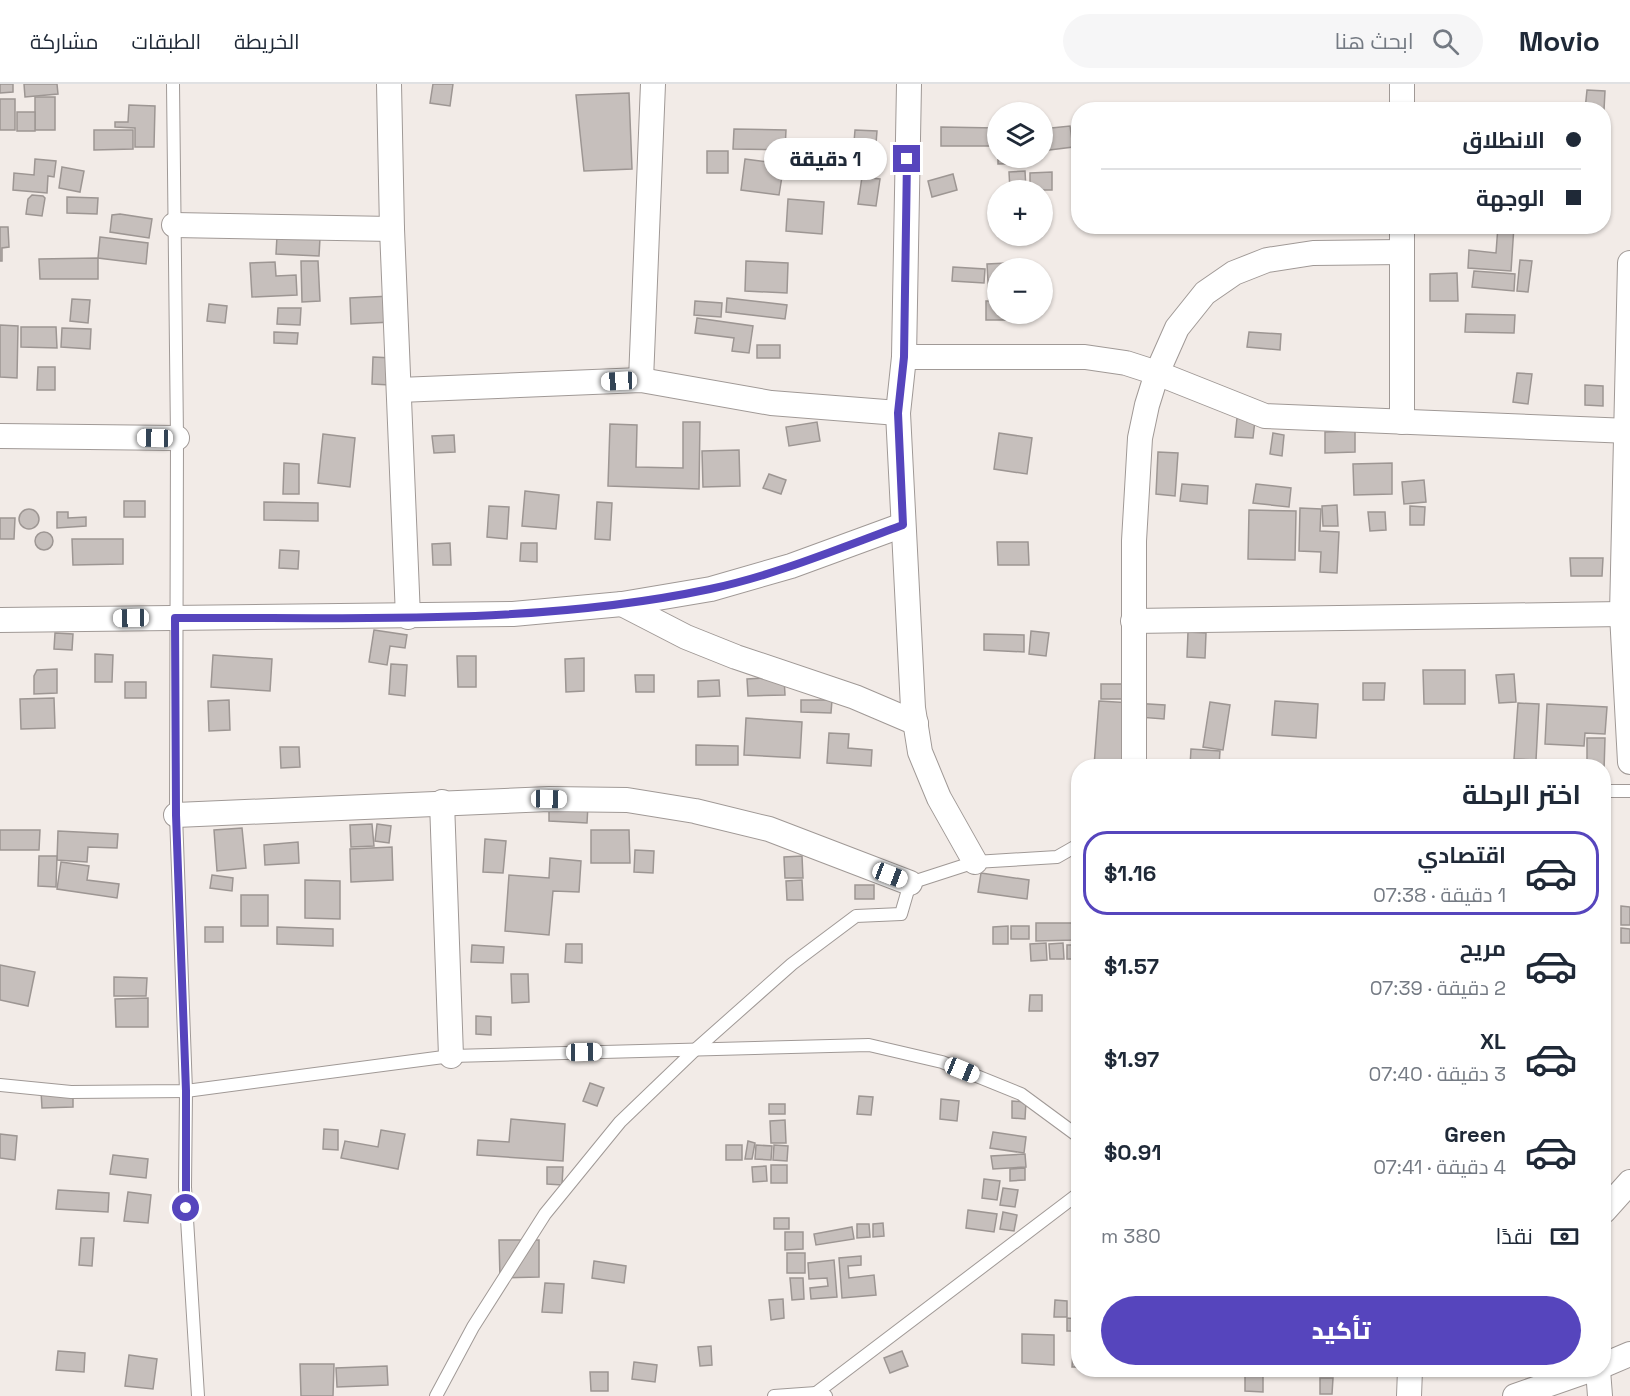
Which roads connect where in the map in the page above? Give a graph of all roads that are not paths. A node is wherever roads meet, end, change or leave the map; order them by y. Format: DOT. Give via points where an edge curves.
graph roads {
  1 [pos="173,84"];
  2 [pos="389,84"];
  3 [pos="653,84"];
  4 [pos="909,84"];
  5 [pos="1402,84"];
  6 [pos="1402,102"];
  7 [pos="174,225"];
  8 [pos="392,229"];
  9 [pos="1402,234"];
  10 [pos="1402,252"];
  11 [pos="1630,263"];
  12 [pos="904,357"];
  13 [pos="1157,373"];
  14 [pos="641,380"];
  15 [pos="399,390"];
  16 [pos="898,413"];
  17 [pos="1402,422"];
  18 [pos="1628,431"];
  19 [pos="0,436"];
  20 [pos="177,438"];
  21 [pos="903,525"];
  22 [pos="622,604"];
  23 [pos="1622,614"];
  24 [pos="408,617"];
  25 [pos="175,618"];
  26 [pos="0,621"];
  27 [pos="1133,621"];
  28 [pos="916,723"];
  29 [pos="1134,759"];
  30 [pos="1630,762"];
  31 [pos="1611,791"];
  32 [pos="1630,791"];
  33 [pos="442,802"];
  34 [pos="176,815"];
  35 [pos="1071,849"];
  36 [pos="975,862"];
  37 [pos="910,883"];
  38 [pos="695,1050"];
  39 [pos="451,1056"];
  40 [pos="0,1085"];
  41 [pos="186,1091"];
  42 [pos="1071,1131"];
  43 [pos="1630,1182"];
  44 [pos="1071,1199"];
  45 [pos="1611,1203"];
  46 [pos="1630,1354"];
  47 [pos="1611,1362"];
  48 [pos="1410,1377"];
  49 [pos="1570,1377"];
  50 [pos="1599,1377"];
  51 [pos="821,1394"];
  52 [pos="198,1396"];
  53 [pos="436,1396"];
  54 [pos="774,1396"];
  55 [pos="1409,1396"];
  56 [pos="1515,1396"];
  57 [pos="1600,1396"];
  1 -- 7 [label="lane"];
  2 -- 8 [label="street"];
  3 -- 14 [label="street"];
  4 -- 12 [label="street"];
  5 -- 6 [label="street"];
  7 -- 8 [label="street"];
  7 -- 20 [label="lane"];
  8 -- 15 [label="street"];
  9 -- 10 [label="street"];
  10 -- 13 [label="street" via="1313,253 1267,260 1234,273 1204,293 1177,328"];
  10 -- 17 [label="street"];
  11 -- 18 [label="street"];
  12 -- 13 [label="street" via="1085,357 1126,363"];
  12 -- 16 [label="street"];
  13 -- 17 [label="street" via="1265,416"];
  13 -- 27 [label="street" via="1140,438"];
  14 -- 15 [label="street"];
  14 -- 16 [label="street" via="771,403"];
  15 -- 24 [label="street"];
  16 -- 21 [label="street"];
  17 -- 18 [label="street"];
  18 -- 23 [label="street"];
  19 -- 20 [label="street"];
  20 -- 25 [label="lane"];
  21 -- 22 [label="street" via="791,566 711,589"];
  21 -- 28 [label="street"];
  22 -- 24 [label="street" via="513,614"];
  22 -- 28 [label="street" via="686,637"];
  23 -- 27 [label="street"];
  23 -- 30 [label="street"];
  24 -- 25 [label="street"];
  25 -- 26 [label="street"];
  25 -- 34 [label="lane"];
  27 -- 29 [label="street"];
  28 -- 36 [label="street" via="920,752 939,798"];
  31 -- 32 [label="lane"];
  33 -- 34 [label="street"];
  33 -- 37 [label="street" via="627,800 695,811 769,829"];
  33 -- 39 [label="street"];
  34 -- 41 [label="lane"];
  35 -- 36 [label="lane" via="1057,857"];
  36 -- 37 [label="lane"];
  37 -- 38 [label="lane" via="901,914 856,916 792,964"];
  38 -- 39 [label="lane"];
  38 -- 42 [label="lane" via="869,1045 942,1062 1021,1094"];
  38 -- 53 [label="lane" via="620,1122 545,1214 473,1327"];
  39 -- 41 [label="lane"];
  40 -- 41 [label="lane" via="71,1092"];
  41 -- 52 [label="lane" via="185,1187"];
  43 -- 45 [label="street"];
  44 -- 51 [label="lane"];
  46 -- 47 [label="street"];
  48 -- 55 [label="street"];
  49 -- 56 [label="street"];
  50 -- 57 [label="street"];
  51 -- 54 [label="lane"];
}
